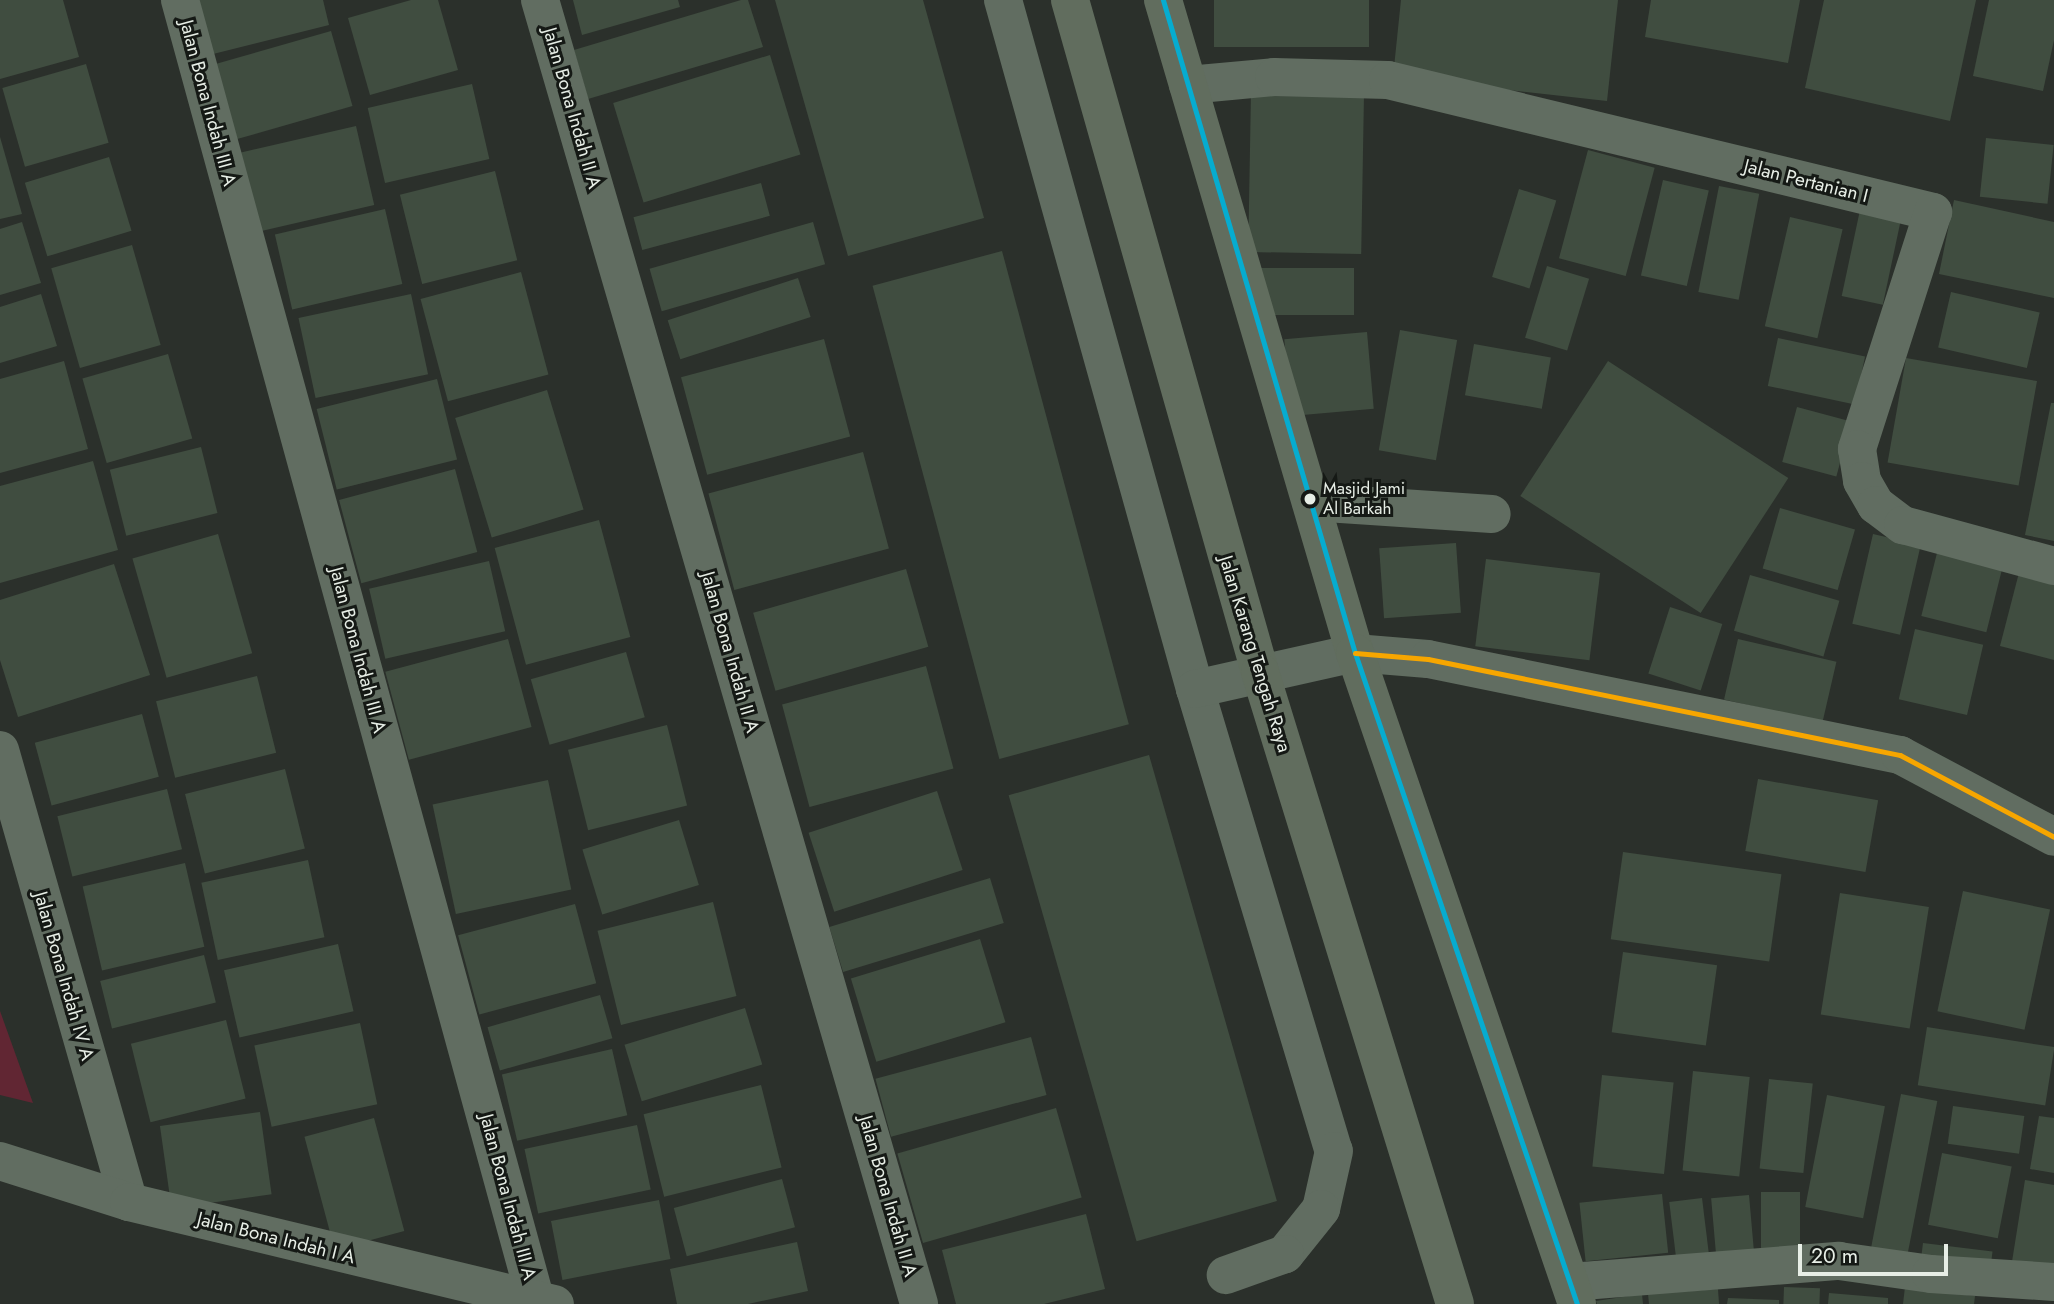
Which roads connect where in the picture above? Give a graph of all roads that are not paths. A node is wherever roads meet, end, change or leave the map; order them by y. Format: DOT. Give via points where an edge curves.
graph roads {
  1 [pos="180,0"];
  2 [pos="540,0"];
  3 [pos="1003,0"];
  4 [pos="1070,0"];
  5 [pos="1163,0"];
  6 [pos="1188,85"];
  7 [pos="1311,502"];
  8 [pos="1492,514"];
  9 [pos="2054,566"];
  10 [pos="1355,653"];
  11 [pos="1260,672"];
  12 [pos="1195,689"];
  13 [pos="0,750"];
  14 [pos="2054,837"];
  15 [pos="0,1161"];
  16 [pos="129,1202"];
  17 [pos="1226,1275"];
  18 [pos="2054,1282"];
  19 [pos="1573,1293"];
  20 [pos="545,1302"];
  21 [pos="919,1304"];
  22 [pos="1455,1304"];
  1 -- 20 [label="street, Jalan Bona Indah III A"];
  2 -- 21 [label="street, Jalan Bona Indah II A"];
  3 -- 12 [label="street"];
  4 -- 11 [label="main road, Jalan Karang Tengah Raya"];
  5 -- 6 [label="main road"];
  6 -- 7 [label="main road"];
  6 -- 9 [label="street, Jalan Pertanian I" via="1274,77 1388,80 1933,212 1857,449 1862,481 1876,505 1903,525"];
  7 -- 8 [label="street"];
  7 -- 10 [label="main road"];
  10 -- 11 [label="street"];
  10 -- 14 [label="street" via="1428,659 1900,755"];
  10 -- 19 [label="main road"];
  11 -- 12 [label="street"];
  11 -- 22 [label="main road, Jalan Karang Tengah Raya"];
  12 -- 17 [label="street" via="1334,1151 1321,1209 1284,1254"];
  13 -- 16 [label="street, Jalan Bona Indah IV A"];
  15 -- 16 [label="street, Jalan Bona Indah I A"];
  16 -- 20 [label="street, Jalan Bona Indah I A"];
  18 -- 19 [label="street" via="1931,1274 1839,1261"];
}
